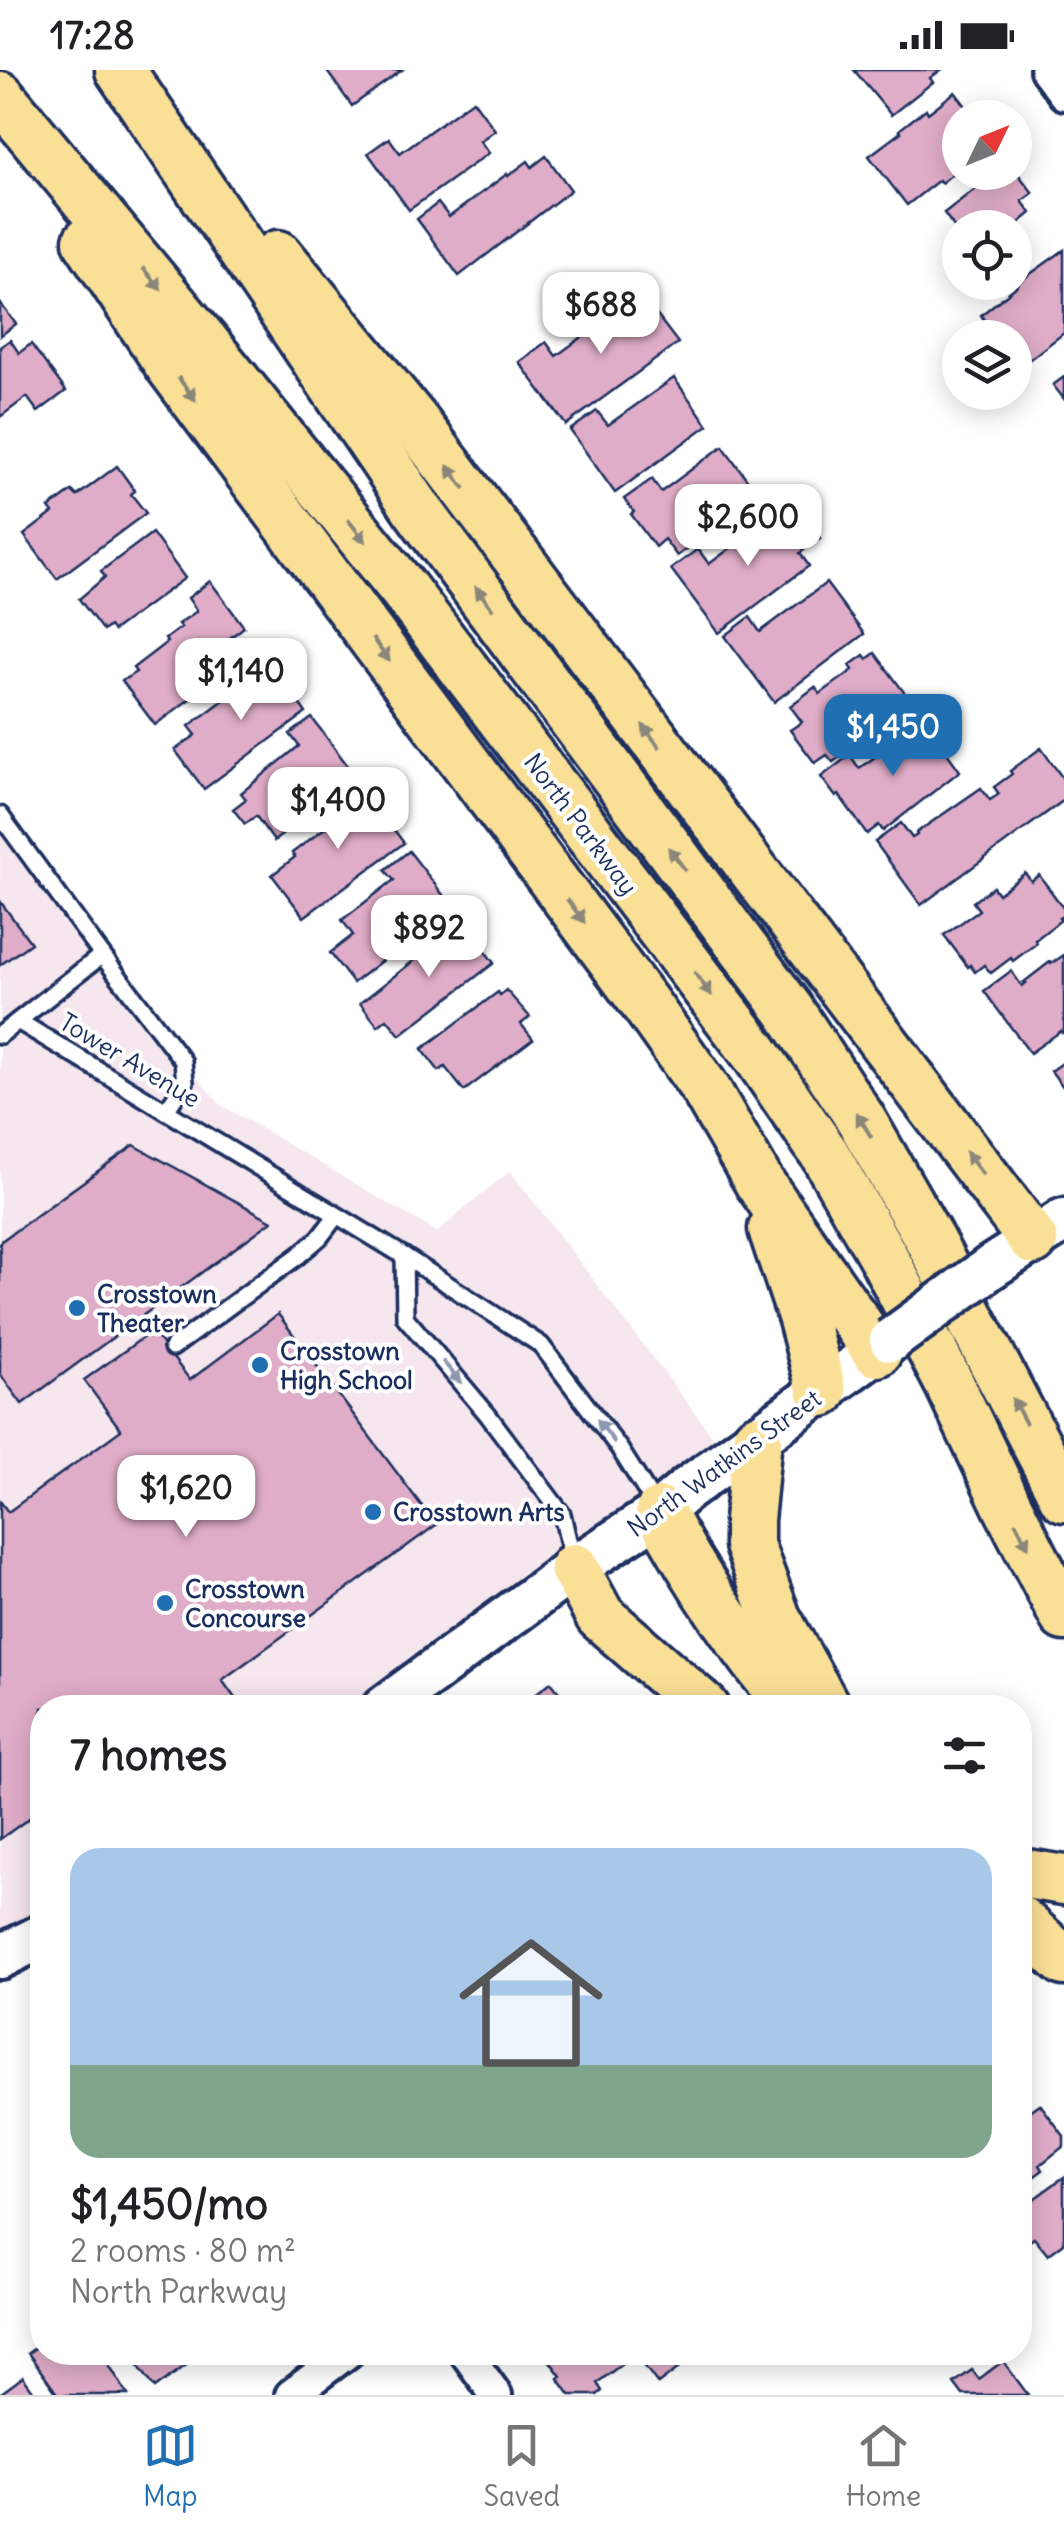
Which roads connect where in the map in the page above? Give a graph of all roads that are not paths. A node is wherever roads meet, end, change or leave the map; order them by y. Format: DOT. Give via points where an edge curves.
graph roads {
  1 [pos="120,70"];
  2 [pos="128,70"];
  3 [pos="1046,70"];
  4 [pos="1064,94"];
  5 [pos="0,99"];
  6 [pos="0,815"];
  7 [pos="102,955"];
  8 [pos="18,1021"];
  9 [pos="0,1035"];
  10 [pos="166,1111"];
  11 [pos="759,1182"];
  12 [pos="336,1216"];
  13 [pos="1048,1230"];
  14 [pos="404,1256"];
  15 [pos="884,1346"];
  16 [pos="172,1348"];
  17 [pos="822,1392"];
  18 [pos="757,1438"];
  19 [pos="1064,1497"];
  20 [pos="660,1512"];
  21 [pos="574,1568"];
  22 [pos="1064,1616"];
  23 [pos="402,1695"];
  24 [pos="691,1695"];
  25 [pos="782,1695"];
  26 [pos="819,1695"];
  27 [pos="1032,1875"];
  28 [pos="1064,1880"];
  29 [pos="30,1942"];
  30 [pos="0,1957"];
  31 [pos="330,2365"];
  32 [pos="474,2365"];
  33 [pos="290,2395"];
  34 [pos="496,2395"];
  19 -- 1 [label="main road, one-way" via="860,1118 788,1010 418,509"];
  13 -- 2 [label="main road, one-way" via="414,421"];
  3 -- 4 [label="street"];
  5 -- 11 [label="main road, one-way" via="160,352 646,1006 706,1090"];
  5 -- 22 [label="main road, North Parkway, one-way" via="404,590 756,1054 824,1153 885,1260"];
  6 -- 7 [label="lane"];
  7 -- 8 [label="lane, Tower Avenue"];
  7 -- 10 [label="lane" via="183,1061 184,1082"];
  8 -- 9 [label="lane"];
  8 -- 10 [label="lane, Tower Avenue"];
  10 -- 12 [label="lane, Tower Avenue"];
  11 -- 15 [label="main road"];
  11 -- 17 [label="main road"];
  12 -- 14 [label="lane, Tower Avenue"];
  12 -- 16 [label="lane" via="298,1256"];
  13 -- 15 [label="main road, North Watkins Street, bridge"];
  20 -- 14 [label="lane, Tower Avenue, one-way" via="541,1345"];
  14 -- 21 [label="lane, one-way" via="405,1316 562,1514"];
  15 -- 17 [label="main road, North Watkins Street"];
  17 -- 18 [label="main road, North Watkins Street"];
  18 -- 20 [label="main road, North Watkins Street"];
  18 -- 26 [label="main road" via="749,1545 776,1618"];
  20 -- 21 [label="main road, North Watkins Street"];
  20 -- 25 [label="main road" via="696,1576"];
  21 -- 23 [label="main road, North Watkins Street"];
  21 -- 24 [label="main road" via="600,1616"];
  27 -- 28 [label="main road"];
  29 -- 30 [label="main road"];
  31 -- 33 [label="street"];
  32 -- 34 [label="street"];
}
